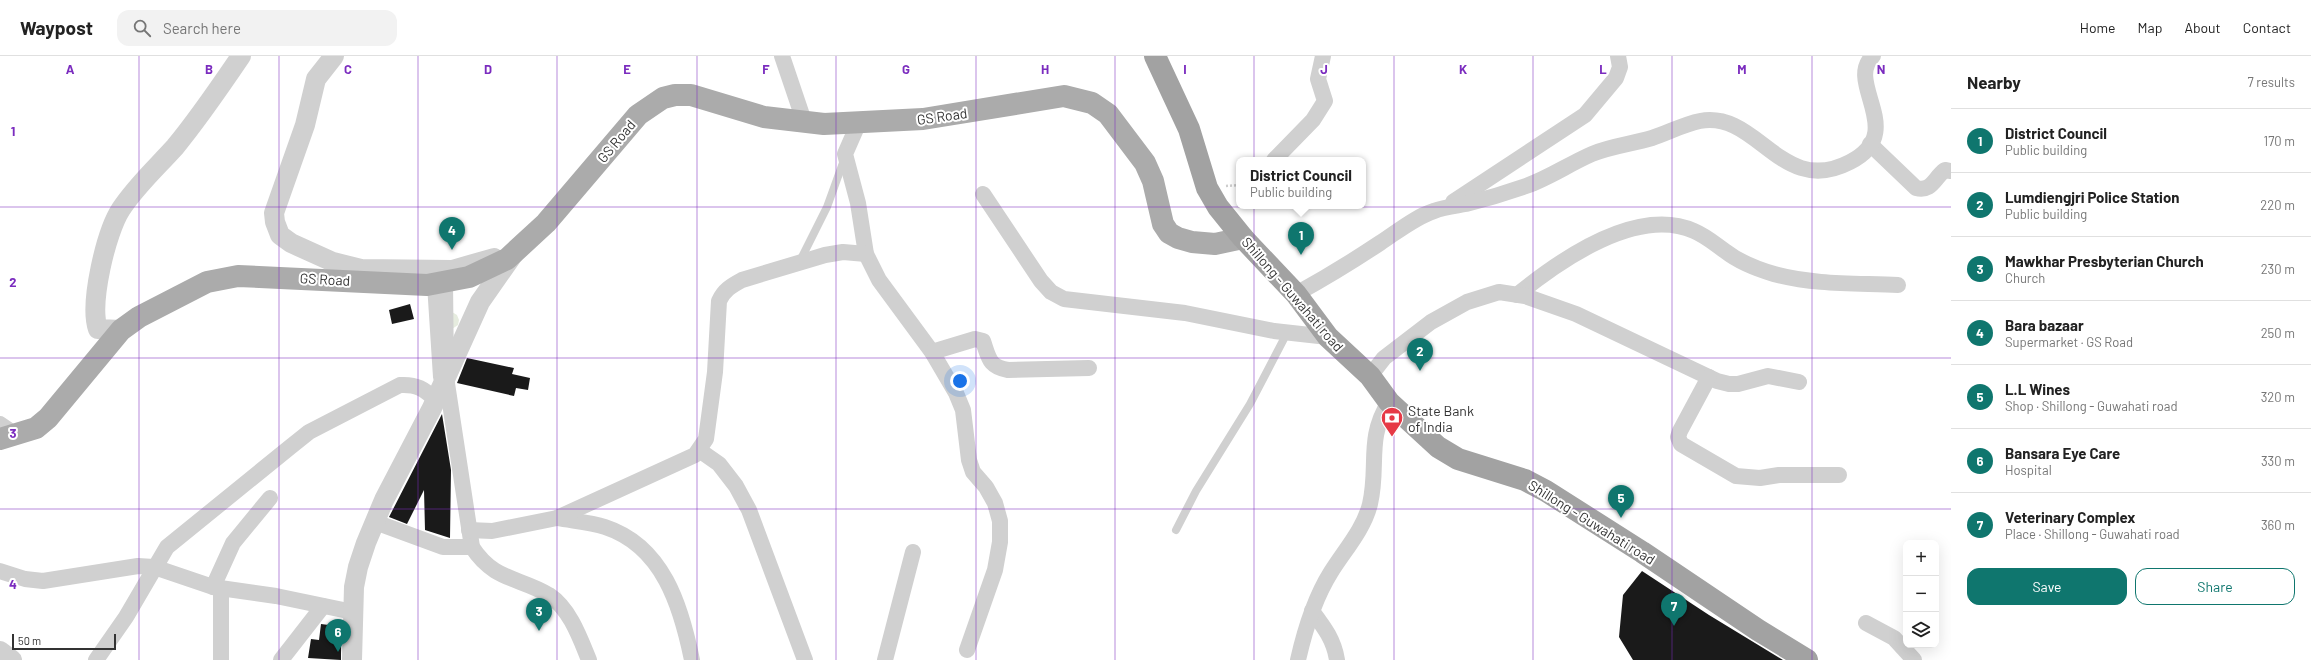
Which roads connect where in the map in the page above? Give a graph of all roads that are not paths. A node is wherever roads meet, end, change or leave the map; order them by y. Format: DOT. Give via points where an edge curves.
graph roads {
  1 [pos="241,56"];
  2 [pos="334,56"];
  3 [pos="782,56"];
  4 [pos="1155,56"];
  5 [pos="1323,56"];
  6 [pos="1618,56"];
  7 [pos="1873,56"];
  8 [pos="804,121"];
  9 [pos="859,122"];
  10 [pos="1870,144"];
  11 [pos="845,154"];
  12 [pos="1277,157"];
  13 [pos="1951,171"];
  14 [pos="983,194"];
  15 [pos="1445,208"];
  16 [pos="1243,238"];
  17 [pos="516,252"];
  18 [pos="866,254"];
  19 [pos="798,265"];
  20 [pos="414,270"];
  21 [pos="439,283"];
  22 [pos="1898,285"];
  23 [pos="1296,294"];
  24 [pos="1517,295"];
  25 [pos="120,330"];
  26 [pos="1287,333"];
  27 [pos="1328,337"];
  28 [pos="932,352"];
  29 [pos="1089,368"];
  30 [pos="1370,376"];
  31 [pos="1709,377"];
  32 [pos="1799,382"];
  33 [pos="441,389"];
  34 [pos="1389,402"];
  35 [pos="5,433"];
  36 [pos="699,450"];
  37 [pos="1839,476"];
  38 [pos="270,498"];
  39 [pos="557,518"];
  40 [pos="375,522"];
  41 [pos="468,530"];
  42 [pos="1176,530"];
  43 [pos="472,547"];
  44 [pos="913,552"];
  45 [pos="154,567"];
  46 [pos="0,571"];
  47 [pos="217,587"];
  48 [pos="324,606"];
  49 [pos="1312,611"];
  50 [pos="354,612"];
  51 [pos="1866,623"];
  52 [pos="967,650"];
  53 [pos="0,651"];
  54 [pos="12,660"];
  55 [pos="96,660"];
  56 [pos="221,660"];
  57 [pos="281,660"];
  58 [pos="352,660"];
  59 [pos="589,660"];
  60 [pos="692,660"];
  61 [pos="805,660"];
  62 [pos="885,660"];
  63 [pos="1298,660"];
  64 [pos="1337,660"];
  65 [pos="1807,660"];
  66 [pos="1914,660"];
  1 -- 25 [label="street" via="201,114 120,209 106,247 94,319 98,329"];
  2 -- 20 [label="street" via="316,79 305,125 274,213 275,222 280,235 291,243 333,262 361,269"];
  3 -- 8 [label="street"];
  4 -- 16 [label="highway, Shillong - Guwahati road" via="1188,129 1207,188 1218,207"];
  5 -- 12 [label="street" via="1318,79 1325,102 1312,120"];
  6 -- 15 [label="street" via="1620,67 1616,78 1585,115"];
  7 -- 10 [label="street" via="1865,67 1865,79 1877,122 1876,133"];
  8 -- 9 [label="main road, GS Road" via="824,124"];
  8 -- 17 [label="main road, GS Road" via="764,117 722,102 691,95 663,98 638,115 546,223"];
  9 -- 11 [label="street"];
  9 -- 16 [label="main road, GS Road" via="923,119 1064,96 1092,103 1108,114 1145,163 1153,181 1163,224 1169,233 1192,242 1215,244"];
  10 -- 13 [label="street" via="1916,188 1929,188 1940,173 1945,170"];
  10 -- 15 [label="street" via="1851,162 1833,168 1808,170 1791,164 1756,139 1732,126 1722,122 1701,121 1653,138 1592,154 1526,186 1490,198"];
  11 -- 18 [label="street" via="858,203"];
  11 -- 19 [label="lane" via="827,207"];
  14 -- 26 [label="street" via="1041,281 1051,292 1064,299 1185,312"];
  15 -- 23 [label="street" via="1432,211"];
  16 -- 23 [label="highway, Shillong - Guwahati road"];
  17 -- 20 [label="street" via="452,270"];
  17 -- 21 [label="main road, GS Road" via="469,277"];
  17 -- 33 [label="street" via="480,302"];
  18 -- 19 [label="street" via="843,252 825,255"];
  18 -- 28 [label="street" via="879,280"];
  19 -- 36 [label="street" via="742,280 723,293 719,302 715,372 706,439"];
  20 -- 21 [label="street"];
  21 -- 25 [label="main road, GS Road" via="238,276 207,282 139,317"];
  21 -- 33 [label="street"];
  22 -- 24 [label="street" via="1817,282 1775,274 1749,265 1696,232 1682,226 1666,225 1619,231 1536,280"];
  23 -- 27 [label="highway, Shillong - Guwahati road"];
  24 -- 30 [label="street" via="1499,292 1467,302 1437,318 1384,358"];
  24 -- 31 [label="street" via="1576,314"];
  25 -- 35 [label="main road, GS Road" via="48,418 36,428"];
  26 -- 27 [label="street"];
  26 -- 42 [label="lane" via="1250,404 1196,491"];
  27 -- 30 [label="highway, Shillong - Guwahati road"];
  28 -- 29 [label="street" via="980,339 993,366 998,368"];
  28 -- 52 [label="street" via="963,410 969,460 973,472 986,487 1000,521 1000,542 995,570"];
  30 -- 34 [label="highway, Shillong - Guwahati road"];
  31 -- 32 [label="street" via="1729,384 1768,376"];
  31 -- 37 [label="street" via="1680,431 1678,437 1681,444 1736,476"];
  33 -- 40 [label="street"];
  33 -- 41 [label="street"];
  33 -- 45 [label="street" via="422,388 411,384 400,385 310,432 176,539 167,547"];
  34 -- 49 [label="street" via="1376,430 1372,489 1366,516 1330,573"];
  34 -- 65 [label="highway, Shillong - Guwahati road" via="1446,453 1525,480 1546,492"];
  36 -- 39 [label="street" via="684,462"];
  36 -- 61 [label="street" via="724,470 750,510"];
  38 -- 47 [label="street" via="233,543"];
  39 -- 41 [label="street" via="492,531"];
  39 -- 60 [label="street" via="604,527 638,544 653,560 676,597 684,620"];
  40 -- 43 [label="street" via="443,547"];
  40 -- 50 [label="street" via="358,567"];
  41 -- 43 [label="street"];
  43 -- 59 [label="street" via="481,561 496,572 548,595 559,604 568,614"];
  44 -- 62 [label="street"];
  45 -- 46 [label="street" via="138,566 43,581 25,579"];
  45 -- 47 [label="street"];
  45 -- 55 [label="street" via="126,617"];
  47 -- 48 [label="street"];
  47 -- 56 [label="street"];
  48 -- 50 [label="street"];
  48 -- 57 [label="street"];
  49 -- 63 [label="street" via="1304,631"];
  49 -- 64 [label="street" via="1330,635"];
  50 -- 58 [label="street"];
  51 -- 66 [label="street" via="1894,638"];
  53 -- 54 [label="street"];
}
